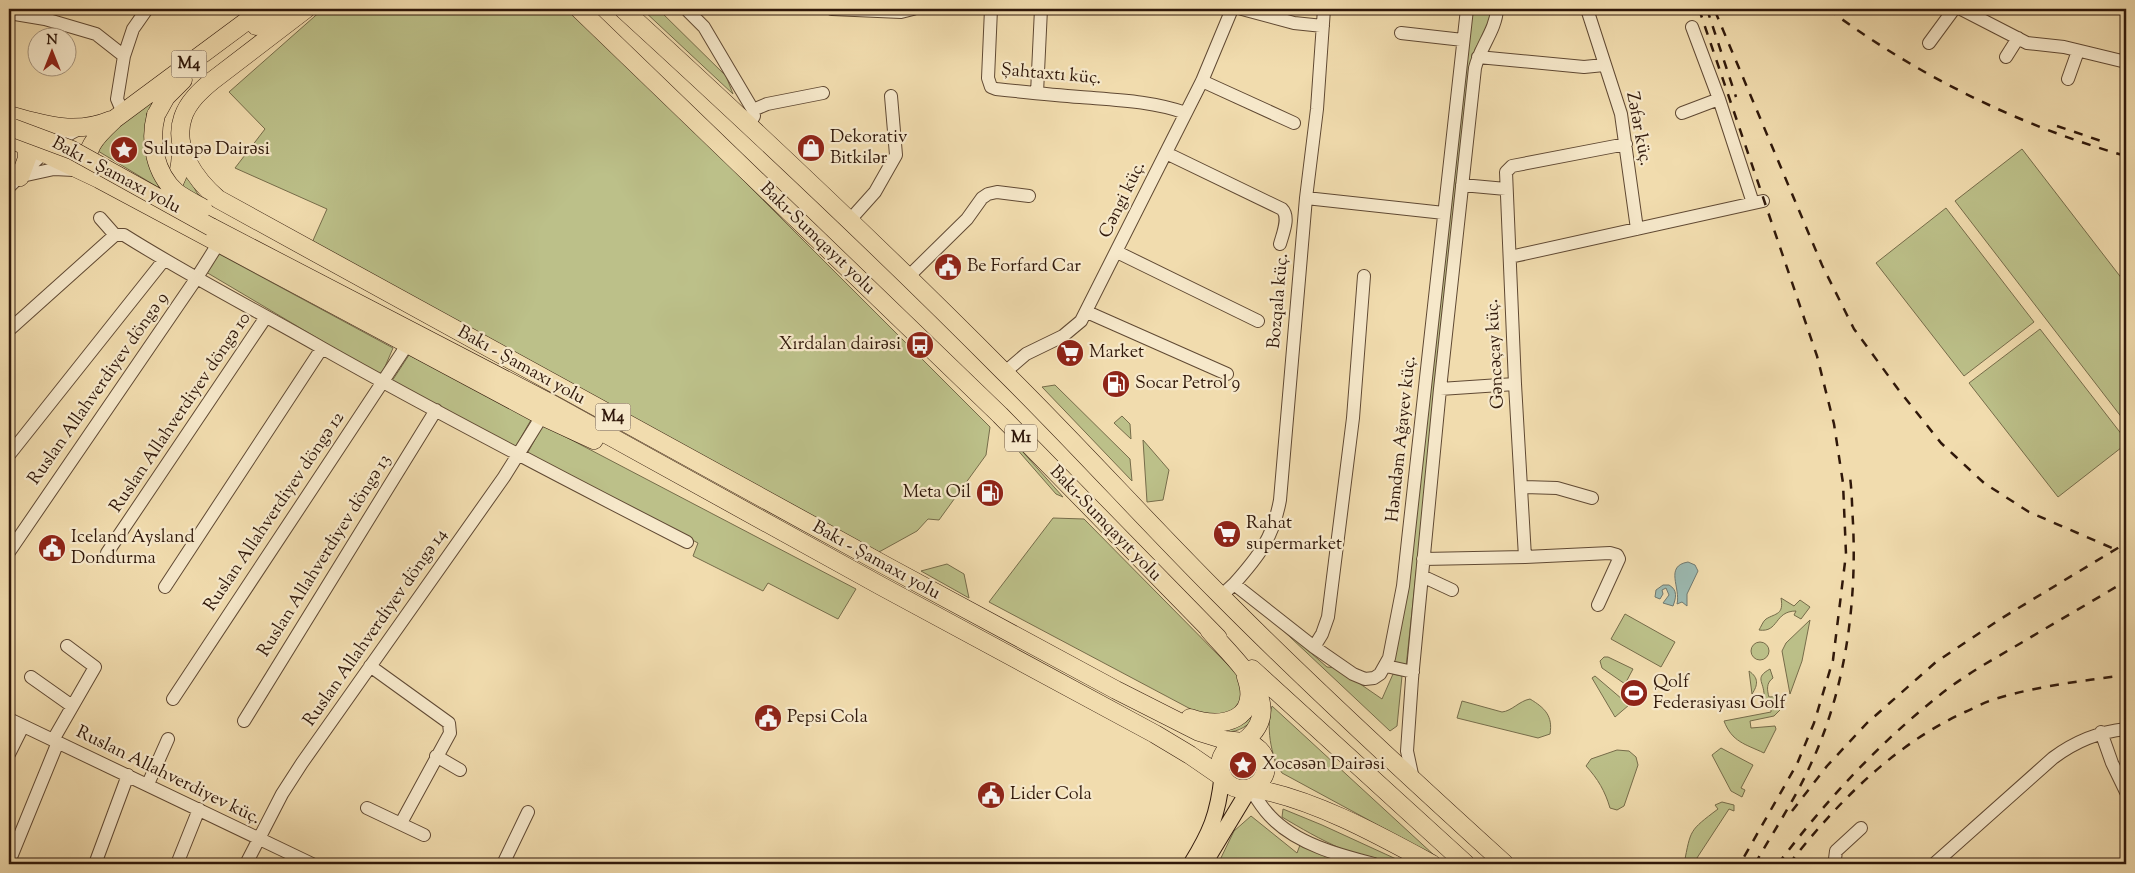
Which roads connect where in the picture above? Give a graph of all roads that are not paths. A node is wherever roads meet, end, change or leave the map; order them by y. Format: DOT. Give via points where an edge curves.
graph roads {
  1 [pos="147,9"];
  2 [pos="280,9"];
  3 [pos="306,9"];
  4 [pos="579,9"];
  5 [pos="623,9"];
  6 [pos="832,9"];
  7 [pos="913,9"];
  8 [pos="991,9"];
  9 [pos="1041,9"];
  10 [pos="1232,9"];
  11 [pos="1242,9"];
  12 [pos="1324,9"];
  13 [pos="1467,9"];
  14 [pos="1497,9"];
  15 [pos="1587,9"];
  16 [pos="1954,9"];
  17 [pos="1961,9"];
  18 [pos="688,10"];
  19 [pos="258,11"];
  20 [pos="9,13"];
  21 [pos="1323,26"];
  22 [pos="1692,27"];
  23 [pos="1401,33"];
  24 [pos="2018,38"];
  25 [pos="1463,40"];
  26 [pos="1929,43"];
  27 [pos="2078,51"];
  28 [pos="124,56"];
  29 [pos="1478,57"];
  30 [pos="2006,57"];
  31 [pos="2126,62"];
  32 [pos="1604,64"];
  33 [pos="2068,79"];
  34 [pos="1202,81"];
  35 [pos="823,93"];
  36 [pos="1037,93"];
  37 [pos="891,96"];
  38 [pos="1719,99"];
  39 [pos="1186,112"];
  40 [pos="1682,113"];
  41 [pos="9,115"];
  42 [pos="119,115"];
  43 [pos="751,117"];
  44 [pos="36,123"];
  45 [pos="1294,123"];
  46 [pos="9,126"];
  47 [pos="79,129"];
  48 [pos="181,138"];
  49 [pos="9,139"];
  50 [pos="1626,144"];
  51 [pos="26,145"];
  52 [pos="44,153"];
  53 [pos="1166,153"];
  54 [pos="91,175"];
  55 [pos="14,182"];
  56 [pos="1462,186"];
  57 [pos="1506,189"];
  58 [pos="128,195"];
  59 [pos="1030,196"];
  60 [pos="1306,198"];
  61 [pos="1444,213"];
  62 [pos="100,218"];
  63 [pos="849,221"];
  64 [pos="1637,229"];
  65 [pos="115,235"];
  66 [pos="218,244"];
  67 [pos="1280,244"];
  68 [pos="1117,252"];
  69 [pos="1510,257"];
  70 [pos="164,260"];
  71 [pos="1364,276"];
  72 [pos="908,277"];
  73 [pos="196,279"];
  74 [pos="1087,312"];
  75 [pos="266,317"];
  76 [pos="1258,321"];
  77 [pos="9,330"];
  78 [pos="407,345"];
  79 [pos="322,348"];
  80 [pos="1005,372"];
  81 [pos="1227,374"];
  82 [pos="383,383"];
  83 [pos="1515,384"];
  84 [pos="1440,389"];
  85 [pos="545,409"];
  86 [pos="436,410"];
  87 [pos="9,455"];
  88 [pos="519,456"];
  89 [pos="1521,487"];
  90 [pos="1592,498"];
  91 [pos="687,542"];
  92 [pos="9,552"];
  93 [pos="107,554"];
  94 [pos="1525,556"];
  95 [pos="1424,559"];
  96 [pos="1422,576"];
  97 [pos="1234,584"];
  98 [pos="165,588"];
  99 [pos="1452,590"];
  100 [pos="1221,596"];
  101 [pos="1598,604"];
  102 [pos="1209,630"];
  103 [pos="67,646"];
  104 [pos="1314,647"];
  105 [pos="370,666"];
  106 [pos="1386,666"];
  107 [pos="1244,672"];
  108 [pos="1413,672"];
  109 [pos="31,677"];
  110 [pos="1116,690"];
  111 [pos="173,699"];
  112 [pos="72,706"];
  113 [pos="9,719"];
  114 [pos="244,721"];
  115 [pos="23,726"];
  116 [pos="2126,729"];
  117 [pos="2101,732"];
  118 [pos="168,739"];
  119 [pos="55,741"];
  120 [pos="1243,742"];
  121 [pos="9,754"];
  122 [pos="436,756"];
  123 [pos="460,770"];
  124 [pos="128,776"];
  125 [pos="1222,777"];
  126 [pos="1414,782"];
  127 [pos="148,784"];
  128 [pos="1250,788"];
  129 [pos="2126,792"];
  130 [pos="367,808"];
  131 [pos="199,810"];
  132 [pos="528,812"];
  133 [pos="402,824"];
  134 [pos="1464,827"];
  135 [pos="1862,828"];
  136 [pos="424,835"];
  137 [pos="259,839"];
  138 [pos="9,862"];
  139 [pos="95,864"];
  140 [pos="176,864"];
  141 [pos="246,864"];
  142 [pos="312,864"];
  143 [pos="502,864"];
  144 [pos="1190,864"];
  145 [pos="1204,864"];
  146 [pos="1374,864"];
  147 [pos="1432,864"];
  148 [pos="1466,864"];
  149 [pos="1505,864"];
  150 [pos="1514,864"];
  151 [pos="1838,864"];
  152 [pos="1934,864"];
  1 -- 28 [label="street" via="132,29"];
  2 -- 85 [label="highway, bridge" via="179,83 166,97 156,115 153,140 158,165 168,183 180,195 452,343"];
  3 -- 48 [label="highway, Bakı - Şamaxı yolu / M4" via="200,91 182,118"];
  4 -- 102 [label="highway, Bakı-Sumqayıt yolu / M1" via="1000,415"];
  5 -- 43 [label="highway, Bakı-Sumqayıt yolu / M1"];
  6 -- 7 [label="street" via="901,12"];
  8 -- 36 [label="street, Şahtaxtı küç." via="988,78 991,87"];
  9 -- 36 [label="street"];
  10 -- 34 [label="street, Cəngi küç."];
  11 -- 21 [label="street" via="1294,23"];
  12 -- 21 [label="street, Bozqala küç."];
  13 -- 25 [label="street, Həmdəm Ağayev küç."];
  14 -- 29 [label="street"];
  15 -- 32 [label="street, Zəfər küç."];
  16 -- 26 [label="street"];
  17 -- 24 [label="street"];
  18 -- 43 [label="street" via="704,27"];
  19 -- 42 [label="highway, M4"];
  20 -- 28 [label="street" via="45,19 96,34"];
  21 -- 60 [label="street, Bozqala küç."];
  22 -- 38 [label="street"];
  23 -- 25 [label="street"];
  24 -- 27 [label="street" via="2035,45"];
  24 -- 30 [label="street"];
  25 -- 61 [label="street, Həmdəm Ağayev küç."];
  27 -- 31 [label="street"];
  27 -- 33 [label="street"];
  28 -- 42 [label="street" via="117,98"];
  29 -- 32 [label="street" via="1584,68"];
  29 -- 56 [label="street"];
  32 -- 50 [label="street, Zəfər küç." via="1621,114"];
  34 -- 39 [label="street, Cəngi küç."];
  34 -- 45 [label="street"];
  35 -- 43 [label="street" via="767,104"];
  36 -- 39 [label="street, Şahtaxtı küç." via="1128,100"];
  37 -- 63 [label="street" via="896,155 875,192"];
  38 -- 40 [label="street"];
  38 -- 64 [label="street" via="1758,202"];
  39 -- 53 [label="street, Cəngi küç."];
  41 -- 44 [label="highway, Bakı - Şamaxı yolu"];
  42 -- 47 [label="highway, Bakı - Şamaxı yolu" via="99,125"];
  42 -- 54 [label="highway" via="93,141 88,153"];
  43 -- 63 [label="highway, Bakı-Sumqayıt yolu / M1"];
  44 -- 47 [label="highway, Bakı - Şamaxı yolu"];
  44 -- 51 [label="highway" via="43,128 44,139 38,145"];
  46 -- 85 [label="highway, Bakı - Şamaxı yolu / M4, bridge" via="72,150"];
  47 -- 52 [label="street"];
  48 -- 58 [label="highway" via="180,168 168,192 152,199"];
  48 -- 110 [label="highway, Bakı - Şamaxı yolu / M4" via="188,162 198,180 230,206"];
  49 -- 51 [label="highway, Bakı - Şamaxı yolu / M4"];
  50 -- 57 [label="street, Gəncəçay küç." via="1512,166 1506,172"];
  50 -- 64 [label="street, Zəfər küç."];
  51 -- 52 [label="highway, Bakı - Şamaxı yolu / M4"];
  51 -- 55 [label="highway" via="27,158"];
  52 -- 54 [label="highway, Bakı - Şamaxı yolu / M4"];
  52 -- 55 [label="street"];
  53 -- 67 [label="street" via="1282,209 1286,218"];
  53 -- 68 [label="street, Cəngi küç."];
  54 -- 55 [label="street" via="54,169"];
  54 -- 58 [label="highway, Bakı - Şamaxı yolu / M4"];
  56 -- 57 [label="street"];
  56 -- 84 [label="street"];
  57 -- 69 [label="street, Gəncəçay küç."];
  58 -- 66 [label="highway, Bakı - Şamaxı yolu / M4"];
  59 -- 72 [label="street" via="988,194 967,220"];
  60 -- 61 [label="street"];
  60 -- 97 [label="street, Bozqala küç." via="1277,514 1271,534 1259,555"];
  61 -- 106 [label="street, Həmdəm Ağayev küç." via="1405,568"];
  62 -- 65 [label="street"];
  63 -- 72 [label="highway, Bakı-Sumqayıt yolu / M1"];
  64 -- 69 [label="street"];
  65 -- 70 [label="street" via="124,235"];
  65 -- 77 [label="street"];
  66 -- 73 [label="street, Ruslan Allahverdiyev döngə 9"];
  66 -- 78 [label="highway, Bakı - Şamaxı yolu / M4"];
  68 -- 74 [label="street, Cəngi küç."];
  68 -- 76 [label="street"];
  69 -- 83 [label="street, Gəncəçay küç."];
  70 -- 73 [label="street"];
  70 -- 87 [label="street"];
  71 -- 104 [label="street" via="1353,418 1328,617"];
  72 -- 80 [label="highway, Bakı-Sumqayıt yolu / M1"];
  73 -- 75 [label="street"];
  73 -- 92 [label="street, Ruslan Allahverdiyev döngə 9"];
  74 -- 80 [label="street, Cəngi küç." via="1076,327 1026,354"];
  74 -- 81 [label="street"];
  75 -- 79 [label="street"];
  75 -- 93 [label="street, Ruslan Allahverdiyev döngə 10"];
  78 -- 82 [label="street, Ruslan Allahverdiyev döngə 12"];
  78 -- 85 [label="highway, Bakı - Şamaxı yolu / M4"];
  79 -- 82 [label="street"];
  79 -- 98 [label="street"];
  80 -- 100 [label="highway, Bakı-Sumqayıt yolu / M1"];
  82 -- 86 [label="street"];
  82 -- 111 [label="street, Ruslan Allahverdiyev döngə 12"];
  83 -- 84 [label="street"];
  83 -- 89 [label="street, Gəncəçay küç."];
  84 -- 95 [label="street"];
  85 -- 88 [label="street, Ruslan Allahverdiyev döngə 14"];
  85 -- 125 [label="highway, Bakı - Şamaxı yolu / M4" via="724,500 1155,734"];
  86 -- 88 [label="street"];
  86 -- 114 [label="street, Ruslan Allahverdiyev döngə 13"];
  88 -- 91 [label="street"];
  88 -- 105 [label="street, Ruslan Allahverdiyev döngə 14"];
  89 -- 90 [label="street" via="1557,488"];
  89 -- 94 [label="street, Gəncəçay küç."];
  94 -- 95 [label="street"];
  94 -- 101 [label="street" via="1617,555 1619,559"];
  95 -- 96 [label="street"];
  96 -- 99 [label="street"];
  96 -- 108 [label="street"];
  97 -- 100 [label="street"];
  97 -- 104 [label="street"];
  100 -- 126 [label="highway, Bakı-Sumqayıt yolu / M1"];
  102 -- 107 [label="highway"];
  102 -- 148 [label="highway, Bakı-Sumqayıt yolu / M1"];
  103 -- 112 [label="street" via="96,667"];
  104 -- 106 [label="street" via="1359,678 1374,678"];
  105 -- 122 [label="street" via="449,723 450,733"];
  105 -- 137 [label="street, Ruslan Allahverdiyev döngə 14" via="302,763"];
  106 -- 108 [label="street"];
  107 -- 110 [label="highway" via="1248,684 1248,705 1238,717 1223,723 1199,722"];
  107 -- 120 [label="highway" via="1257,688 1262,712 1257,728"];
  108 -- 126 [label="street" via="1407,751"];
  109 -- 112 [label="street"];
  110 -- 120 [label="highway, Bakı - Şamaxı yolu / M4" via="1199,732"];
  112 -- 119 [label="street"];
  113 -- 115 [label="street, Ruslan Allahverdiyev küç."];
  115 -- 119 [label="street, Ruslan Allahverdiyev küç."];
  115 -- 121 [label="street"];
  116 -- 117 [label="street"];
  117 -- 129 [label="street"];
  117 -- 152 [label="street" via="2068,747 2053,758"];
  118 -- 127 [label="street"];
  119 -- 124 [label="street, Ruslan Allahverdiyev küç."];
  119 -- 138 [label="street"];
  120 -- 125 [label="highway" via="1222,754 1219,766"];
  120 -- 128 [label="highway" via="1258,748 1266,762 1263,778"];
  122 -- 123 [label="street"];
  122 -- 133 [label="street"];
  124 -- 127 [label="street, Ruslan Allahverdiyev küç."];
  124 -- 139 [label="street"];
  125 -- 128 [label="highway" via="1232,787"];
  125 -- 144 [label="main road" via="1213,824"];
  126 -- 134 [label="highway, Bakı-Sumqayıt yolu / M1"];
  127 -- 131 [label="street, Ruslan Allahverdiyev küç."];
  128 -- 145 [label="main road"];
  128 -- 146 [label="street" via="1272,819 1293,834 1324,849"];
  128 -- 147 [label="highway" via="1279,794 1323,811"];
  130 -- 133 [label="street"];
  131 -- 137 [label="street, Ruslan Allahverdiyev küç."];
  131 -- 140 [label="street"];
  132 -- 143 [label="street"];
  133 -- 136 [label="street"];
  134 -- 149 [label="highway, Bakı-Sumqayıt yolu"];
  134 -- 150 [label="street"];
  135 -- 151 [label="street" via="1836,851"];
  137 -- 141 [label="street, Ruslan Allahverdiyev döngə 14"];
  137 -- 142 [label="street, Ruslan Allahverdiyev küç."];
}
